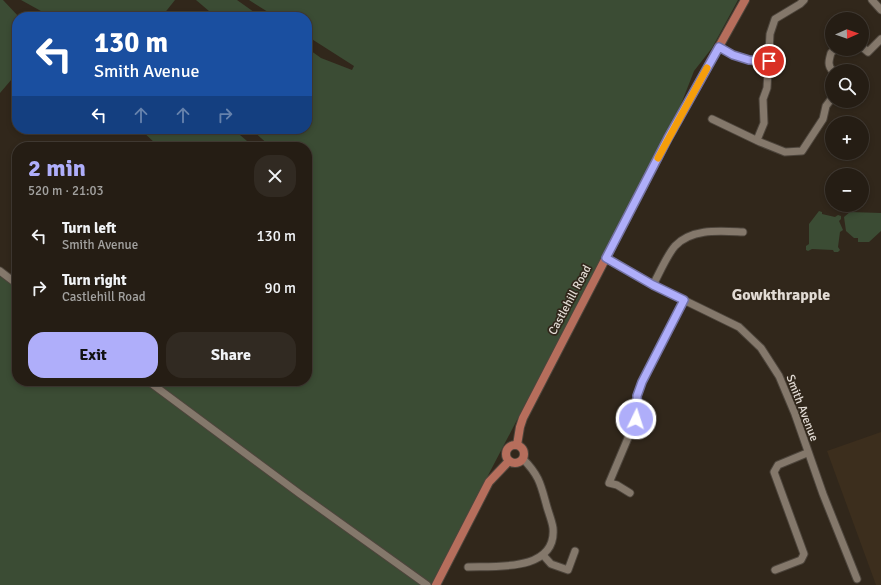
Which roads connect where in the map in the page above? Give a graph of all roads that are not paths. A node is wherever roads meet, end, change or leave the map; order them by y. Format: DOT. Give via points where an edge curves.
graph roads {
  1 [pos="745,0"];
  2 [pos="804,0"];
  3 [pos="872,0"];
  4 [pos="881,10"];
  5 [pos="881,39"];
  6 [pos="719,47"];
  7 [pos="869,51"];
  8 [pos="769,61"];
  9 [pos="826,108"];
  10 [pos="712,119"];
  11 [pos="757,140"];
  12 [pos="743,232"];
  13 [pos="606,258"];
  14 [pos="0,271"];
  15 [pos="12,280"];
  16 [pos="653,285"];
  17 [pos="684,300"];
  18 [pos="155,386"];
  19 [pos="517,445"];
  20 [pos="807,453"];
  21 [pos="523,459"];
  22 [pos="509,461"];
  23 [pos="630,493"];
  24 [pos="576,551"];
  25 [pos="543,555"];
  26 [pos="468,567"];
  27 [pos="775,570"];
  28 [pos="857,579"];
  29 [pos="427,585"];
  30 [pos="436,585"];
  1 -- 6 [label="main road, Castlehill Road"];
  2 -- 8 [label="street" via="775,19 770,34"];
  3 -- 4 [label="street"];
  5 -- 7 [label="street"];
  6 -- 8 [label="street" via="749,60"];
  6 -- 13 [label="main road, Castlehill Road"];
  8 -- 11 [label="street" via="767,88 763,99 764,123"];
  9 -- 11 [label="street" via="823,119 802,151 785,152"];
  10 -- 11 [label="street"];
  12 -- 16 [label="street" via="699,233 685,238 674,247"];
  13 -- 16 [label="street, Smith Avenue"];
  13 -- 19 [label="main road, Castlehill Road" via="523,418"];
  14 -- 15 [label="street"];
  16 -- 17 [label="street, Smith Avenue"];
  17 -- 20 [label="street, Smith Avenue" via="739,327 761,348 780,376"];
  17 -- 23 [label="street" via="642,382 637,396 636,419 609,483"];
  18 -- 29 [label="street"];
  19 -- 21 [label="main road" via="524,450"];
  19 -- 22 [label="main road" via="510,446 507,451 506,457"];
  20 -- 27 [label="street" via="778,465 774,472 804,554 802,560"];
  20 -- 28 [label="street, Smith Avenue"];
  21 -- 22 [label="main road" via="516,464"];
  21 -- 25 [label="street" via="540,480 553,529 549,546"];
  22 -- 30 [label="main road" via="489,482"];
  24 -- 25 [label="street" via="568,570 551,564"];
  25 -- 26 [label="street" via="531,562 517,565"];
}
